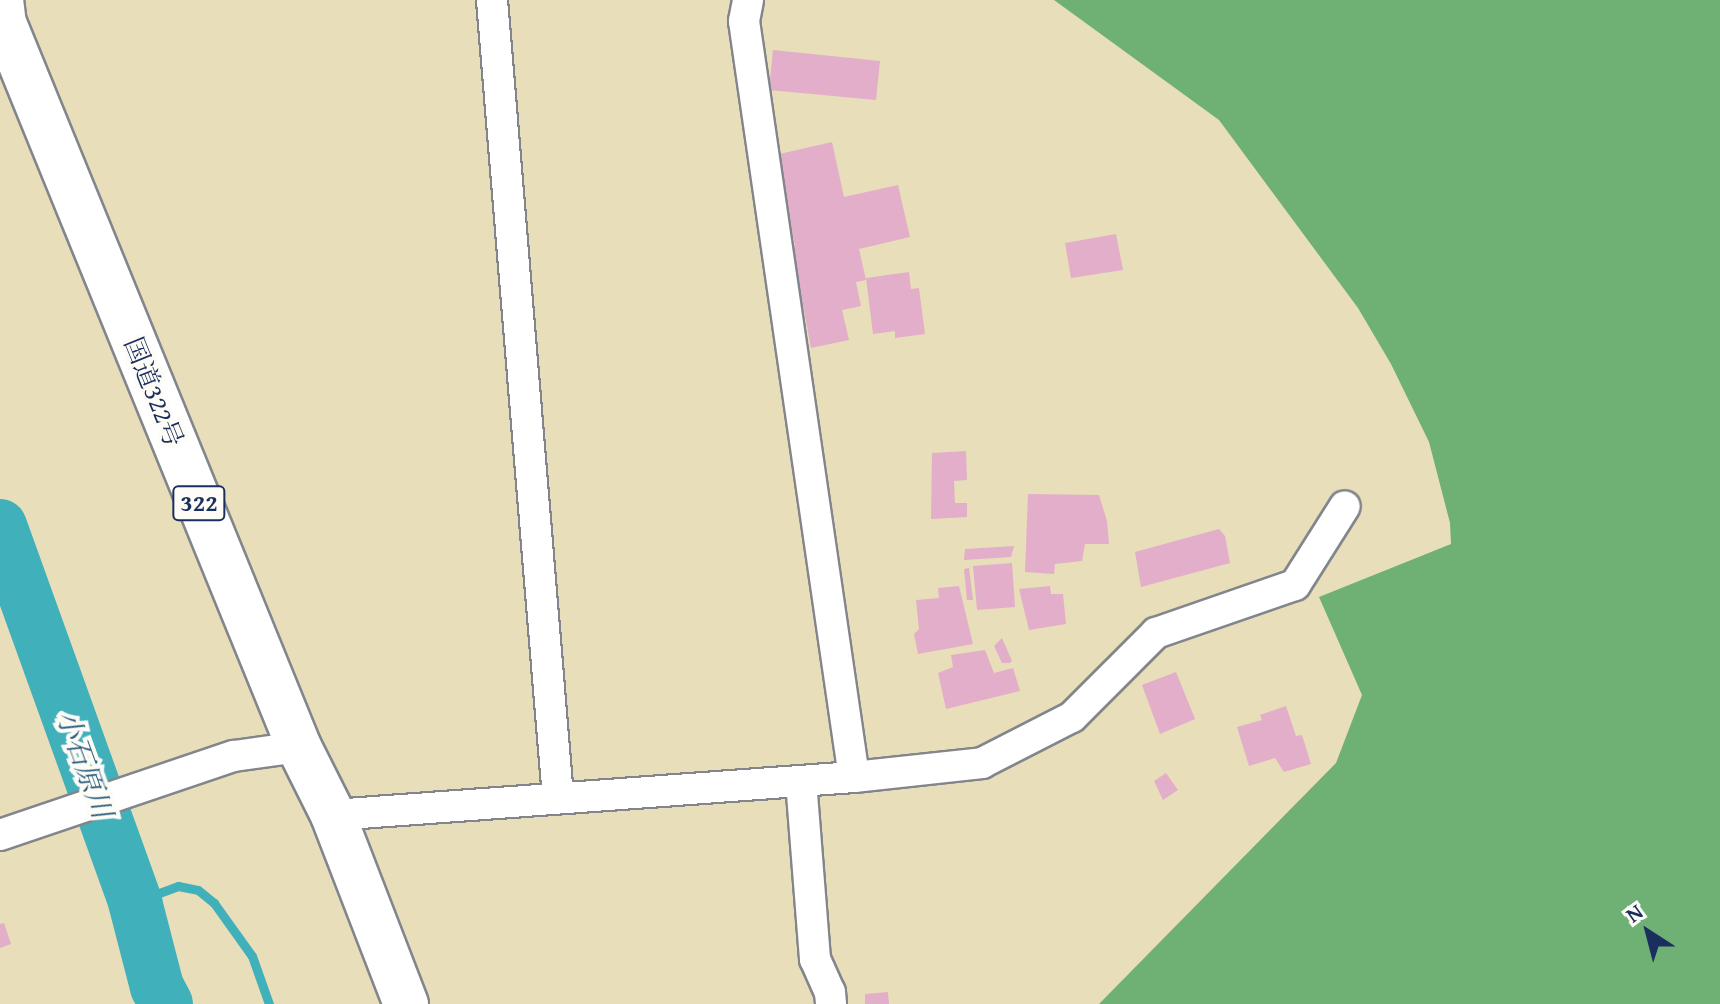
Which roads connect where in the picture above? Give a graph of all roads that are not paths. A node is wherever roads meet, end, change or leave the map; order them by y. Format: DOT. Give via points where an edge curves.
graph roads {
  1 [pos="1,0"];
  2 [pos="492,0"];
  3 [pos="748,0"];
  4 [pos="1345,506"];
  5 [pos="299,747"];
  6 [pos="854,777"];
  7 [pos="801,781"];
  8 [pos="558,797"];
  9 [pos="333,815"];
  10 [pos="0,835"];
  11 [pos="406,1004"];
  12 [pos="831,1004"];
  1 -- 5 [label="highway, 国道322号 / 322" via="4,23"];
  2 -- 8 [label="street"];
  3 -- 6 [label="street" via="744,21"];
  4 -- 6 [label="street" via="1295,585 1156,633 1072,717 982,763"];
  5 -- 9 [label="highway, 国道322号 / 322"];
  5 -- 10 [label="street" via="234,756"];
  6 -- 7 [label="street"];
  7 -- 8 [label="street"];
  7 -- 12 [label="street" via="815,959"];
  8 -- 9 [label="street"];
  9 -- 11 [label="highway, 国道322号 / 322"];
}
